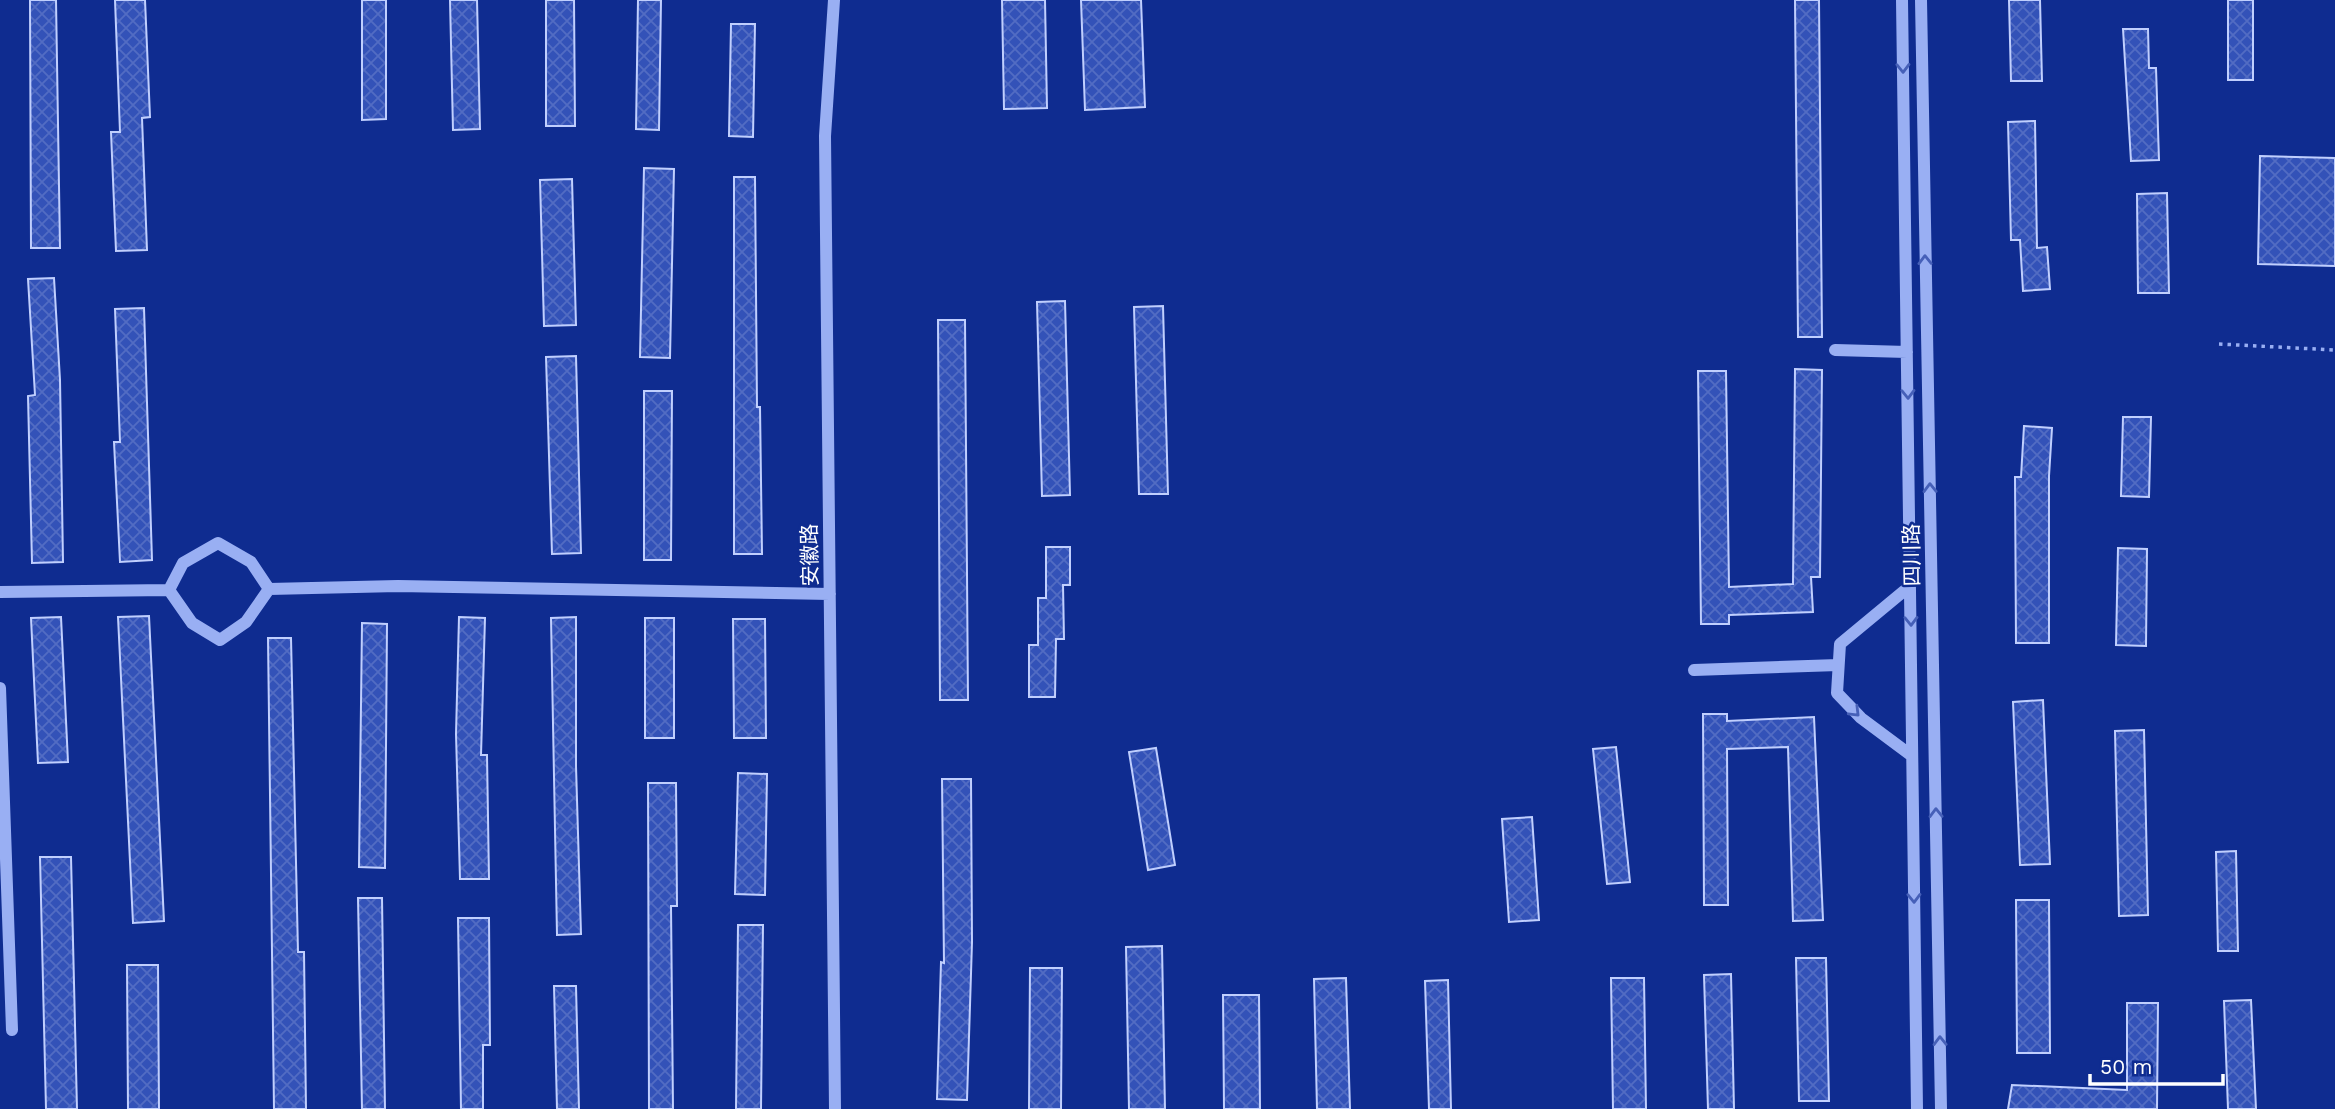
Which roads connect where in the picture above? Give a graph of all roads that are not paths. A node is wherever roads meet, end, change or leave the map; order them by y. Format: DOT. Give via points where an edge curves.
graph roads {
  1 [pos="834,0"];
  2 [pos="1902,0"];
  3 [pos="1921,0"];
  4 [pos="1835,350"];
  5 [pos="1907,352"];
  6 [pos="1910,586"];
  7 [pos="269,589"];
  8 [pos="169,590"];
  9 [pos="0,592"];
  10 [pos="830,594"];
  11 [pos="1838,665"];
  12 [pos="1694,670"];
  13 [pos="0,688"];
  14 [pos="1912,756"];
  15 [pos="12,1030"];
  16 [pos="835,1109"];
  17 [pos="1917,1109"];
  18 [pos="1941,1109"];
  1 -- 10 [label="street, 安徽路" via="825,136"];
  2 -- 5 [label="street, 四川路, one-way"];
  18 -- 3 [label="street, 四川路, one-way"];
  4 -- 5 [label="street"];
  5 -- 6 [label="street, 四川路, one-way"];
  6 -- 11 [label="street" via="1840,643"];
  6 -- 14 [label="street, 四川路, one-way"];
  7 -- 8 [label="street" via="251,562 218,543 183,564"];
  7 -- 8 [label="street" via="246,622 220,640 192,623"];
  7 -- 10 [label="street" via="398,586"];
  8 -- 9 [label="street"];
  10 -- 16 [label="street, 安徽路"];
  11 -- 12 [label="street"];
  11 -- 14 [label="street, one-way" via="1837,693 1861,718"];
  13 -- 15 [label="street"];
  14 -- 17 [label="street, 四川路, one-way"];
}
